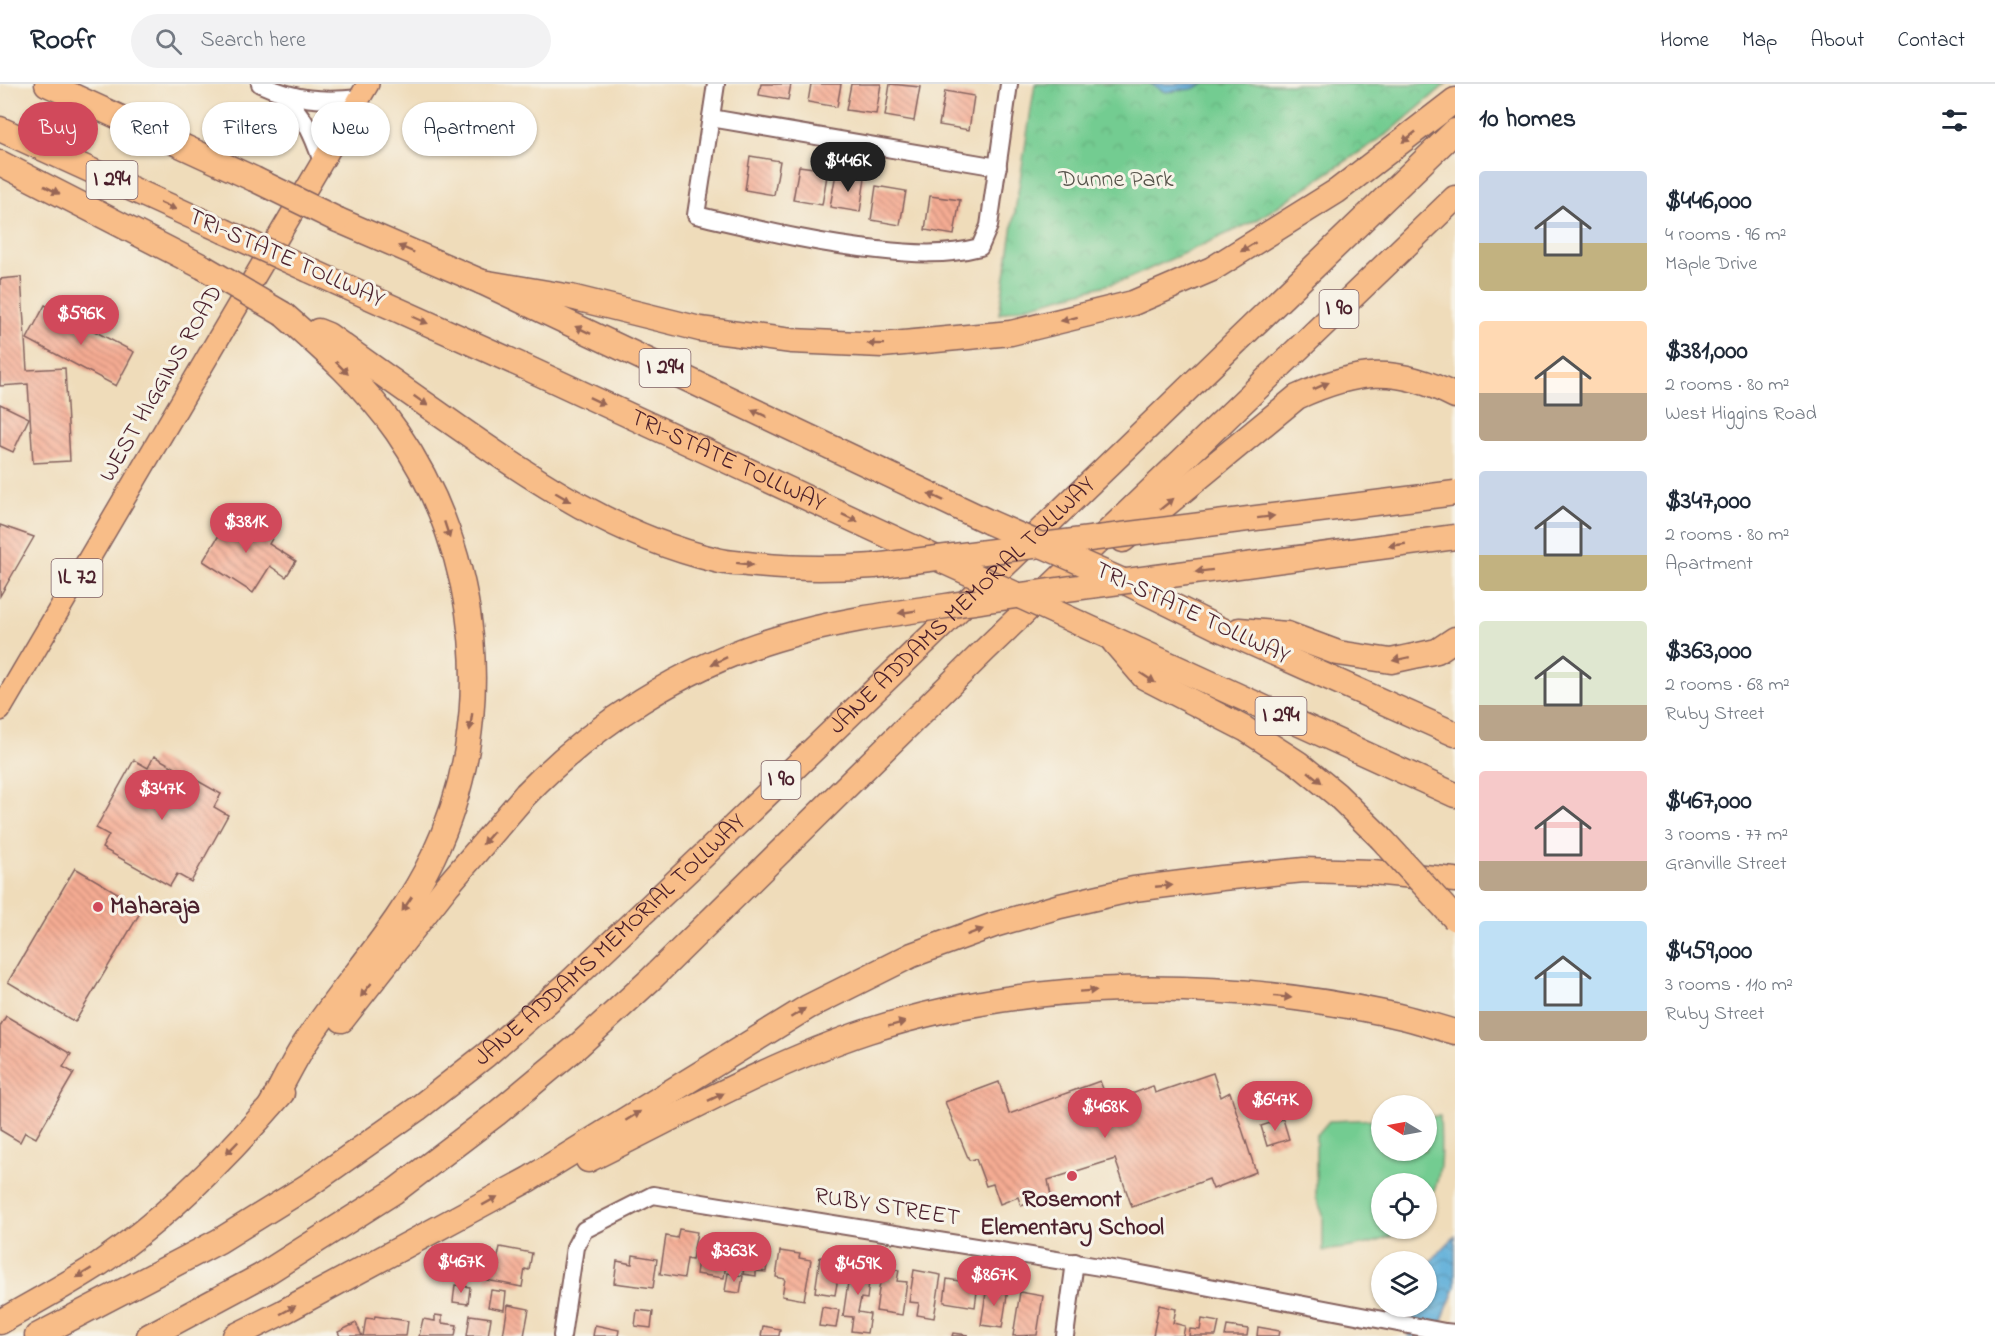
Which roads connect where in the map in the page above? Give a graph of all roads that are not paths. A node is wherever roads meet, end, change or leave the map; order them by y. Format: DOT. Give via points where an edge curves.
graph roads {
  1 [pos="47,84"];
  2 [pos="260,84"];
  3 [pos="716,84"];
  4 [pos="1009,84"];
  5 [pos="364,91"];
  6 [pos="283,95"];
  7 [pos="1455,100"];
  8 [pos="711,118"];
  9 [pos="0,129"];
  10 [pos="1455,131"];
  11 [pos="322,162"];
  12 [pos="0,163"];
  13 [pos="998,167"];
  14 [pos="1455,198"];
  15 [pos="482,282"];
  16 [pos="284,314"];
  17 [pos="1455,396"];
  18 [pos="1455,493"];
  19 [pos="1455,537"];
  20 [pos="1066,572"];
  21 [pos="1218,628"];
  22 [pos="1108,636"];
  23 [pos="1455,639"];
  24 [pos="0,710"];
  25 [pos="1455,734"];
  26 [pos="1455,795"];
  27 [pos="1455,880"];
  28 [pos="1455,919"];
  29 [pos="1455,1032"];
  30 [pos="272,1105"];
  31 [pos="529,1179"];
  32 [pos="1075,1262"];
  33 [pos="0,1322"];
  34 [pos="1450,1333"];
  35 [pos="37,1336"];
  36 [pos="148,1336"];
  37 [pos="235,1336"];
  38 [pos="562,1336"];
  39 [pos="1065,1336"];
  15 -- 1 [label="highway, TRI-STATE TOLLWAY / I 294, one-way, bridge" via="338,220"];
  2 -- 6 [label="street"];
  3 -- 8 [label="street"];
  4 -- 13 [label="street"];
  5 -- 6 [label="street" via="328,102"];
  5 -- 11 [label="main road, WEST HIGGINS ROAD / IL 72"];
  6 -- 11 [label="street" via="311,130"];
  7 -- 15 [label="highway, one-way" via="1337,190 1212,269 1133,303 1011,333 882,345 792,341 700,329 571,297"];
  8 -- 13 [label="street"];
  8 -- 13 [label="street" via="696,216 831,245 918,254 958,253 980,247 989,226"];
  9 -- 22 [label="highway, TRI-STATE TOLLWAY / I 294, one-way, bridge"];
  10 -- 35 [label="highway, JANE ADDAMS MEMORIAL TOLLWAY / I 90" via="651,905 486,1055 306,1187 219,1241"];
  11 -- 24 [label="main road, WEST HIGGINS ROAD / IL 72"];
  12 -- 16 [label="highway, one-way, bridge" via="203,267"];
  14 -- 20 [label="highway, JANE ADDAMS MEMORIAL TOLLWAY / I 90"];
  21 -- 15 [label="highway, TRI-STATE TOLLWAY / I 294, one-way, bridge"];
  16 -- 18 [label="highway, one-way, bridge" via="328,335 514,466 585,510 628,531 718,561 776,568 874,566"];
  16 -- 30 [label="highway, one-way" via="357,384 396,431 421,471 445,521 460,571 470,618 473,669 472,712 464,765 452,815 433,858 410,900 304,1046"];
  20 -- 17 [label="highway, one-way" via="1114,548 1297,397 1330,382 1365,375 1400,375"];
  19 -- 30 [label="highway, one-way, bridge" via="827,625 774,639 674,682 615,718 526,794"];
  20 -- 36 [label="highway, JANE ADDAMS MEMORIAL TOLLWAY / I 90" via="579,1045 394,1191 261,1276"];
  23 -- 21 [label="highway, one-way" via="1437,651 1391,661 1338,653 1287,634"];
  21 -- 25 [label="highway, TRI-STATE TOLLWAY / I 294"];
  22 -- 26 [label="highway, TRI-STATE TOLLWAY / I 294"];
  22 -- 28 [label="highway, one-way, bridge" via="1144,677 1245,729 1298,763 1380,837"];
  31 -- 27 [label="highway, one-way" via="808,1007 912,956 994,925 1134,889 1222,878 1304,870"];
  31 -- 29 [label="highway, one-way" via="581,1164 787,1062 869,1031 975,1004 1089,990 1202,989 1313,1000 1391,1014"];
  30 -- 33 [label="highway, one-way" via="193,1188 145,1230 99,1264"];
  37 -- 31 [label="highway, one-way"];
  32 -- 34 [label="street, RUBY STREET"];
  32 -- 38 [label="street, RUBY STREET" via="653,1196 584,1230 575,1247"];
  32 -- 39 [label="street"];
}
